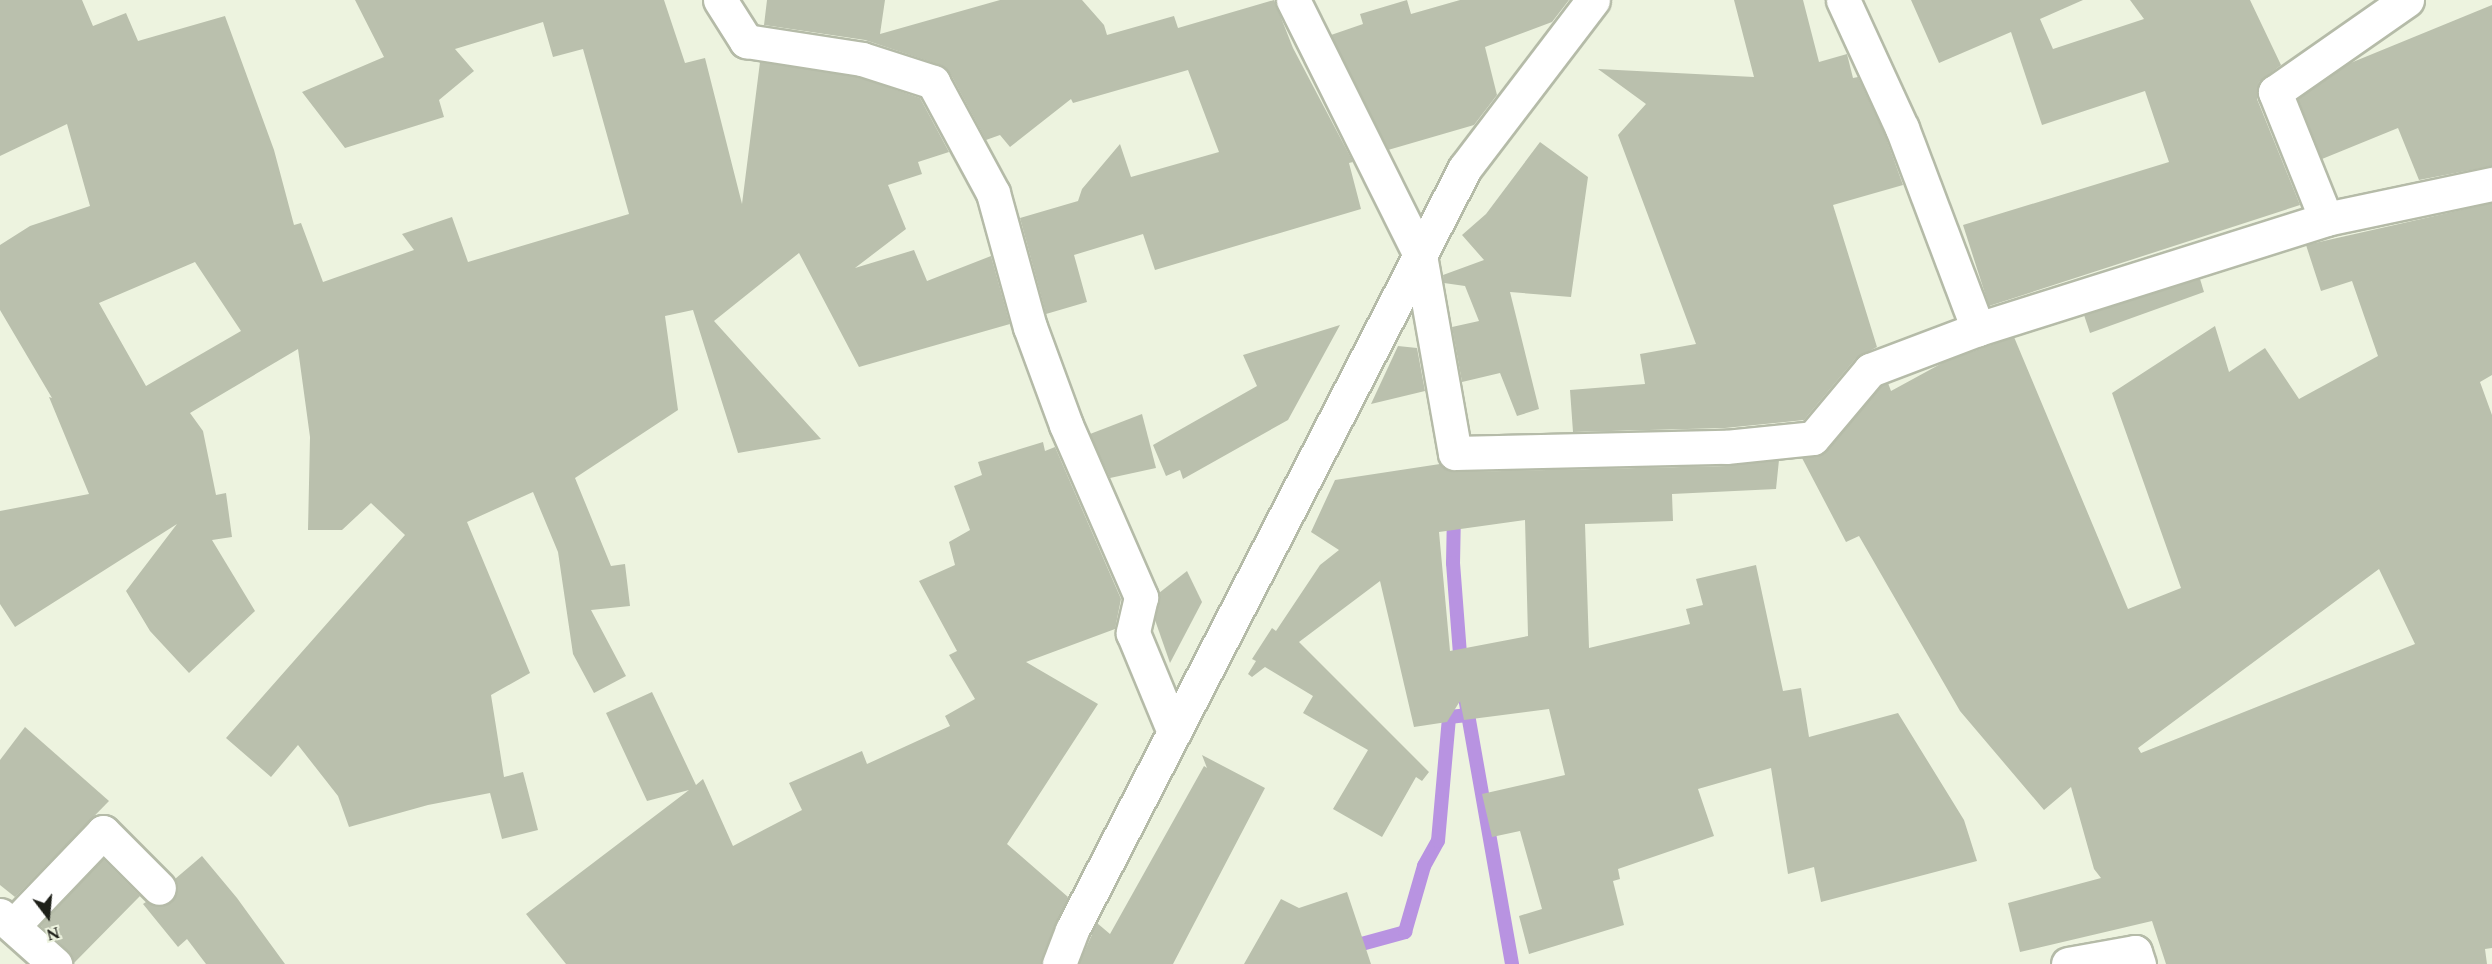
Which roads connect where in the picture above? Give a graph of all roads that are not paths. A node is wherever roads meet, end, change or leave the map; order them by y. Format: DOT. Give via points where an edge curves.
graph roads {
  1 [pos="720,0"];
  2 [pos="1293,0"];
  3 [pos="1593,0"];
  4 [pos="1844,0"];
  5 [pos="2407,0"];
  6 [pos="2492,184"];
  7 [pos="2326,219"];
  8 [pos="1420,255"];
  9 [pos="1978,329"];
  10 [pos="1174,732"];
  11 [pos="159,888"];
  12 [pos="6,921"];
  13 [pos="55,964"];
  14 [pos="1059,964"];
  15 [pos="2068,964"];
  16 [pos="2139,964"];
  1 -- 10 [label="street" via="746,41 862,59 933,82 993,193 1030,327 1066,425 1141,597 1133,633"];
  2 -- 8 [label="street"];
  3 -- 8 [label="street" via="1466,168"];
  4 -- 9 [label="street" via="1902,128"];
  5 -- 7 [label="street" via="2275,92"];
  6 -- 7 [label="street"];
  7 -- 9 [label="street"];
  8 -- 9 [label="street" via="1455,453 1726,447 1813,438 1870,370"];
  8 -- 10 [label="street"];
  10 -- 14 [label="street" via="1072,930"];
  11 -- 12 [label="street" via="103,832"];
  12 -- 13 [label="street"];
  15 -- 16 [label="street" via="2135,952"];
}
